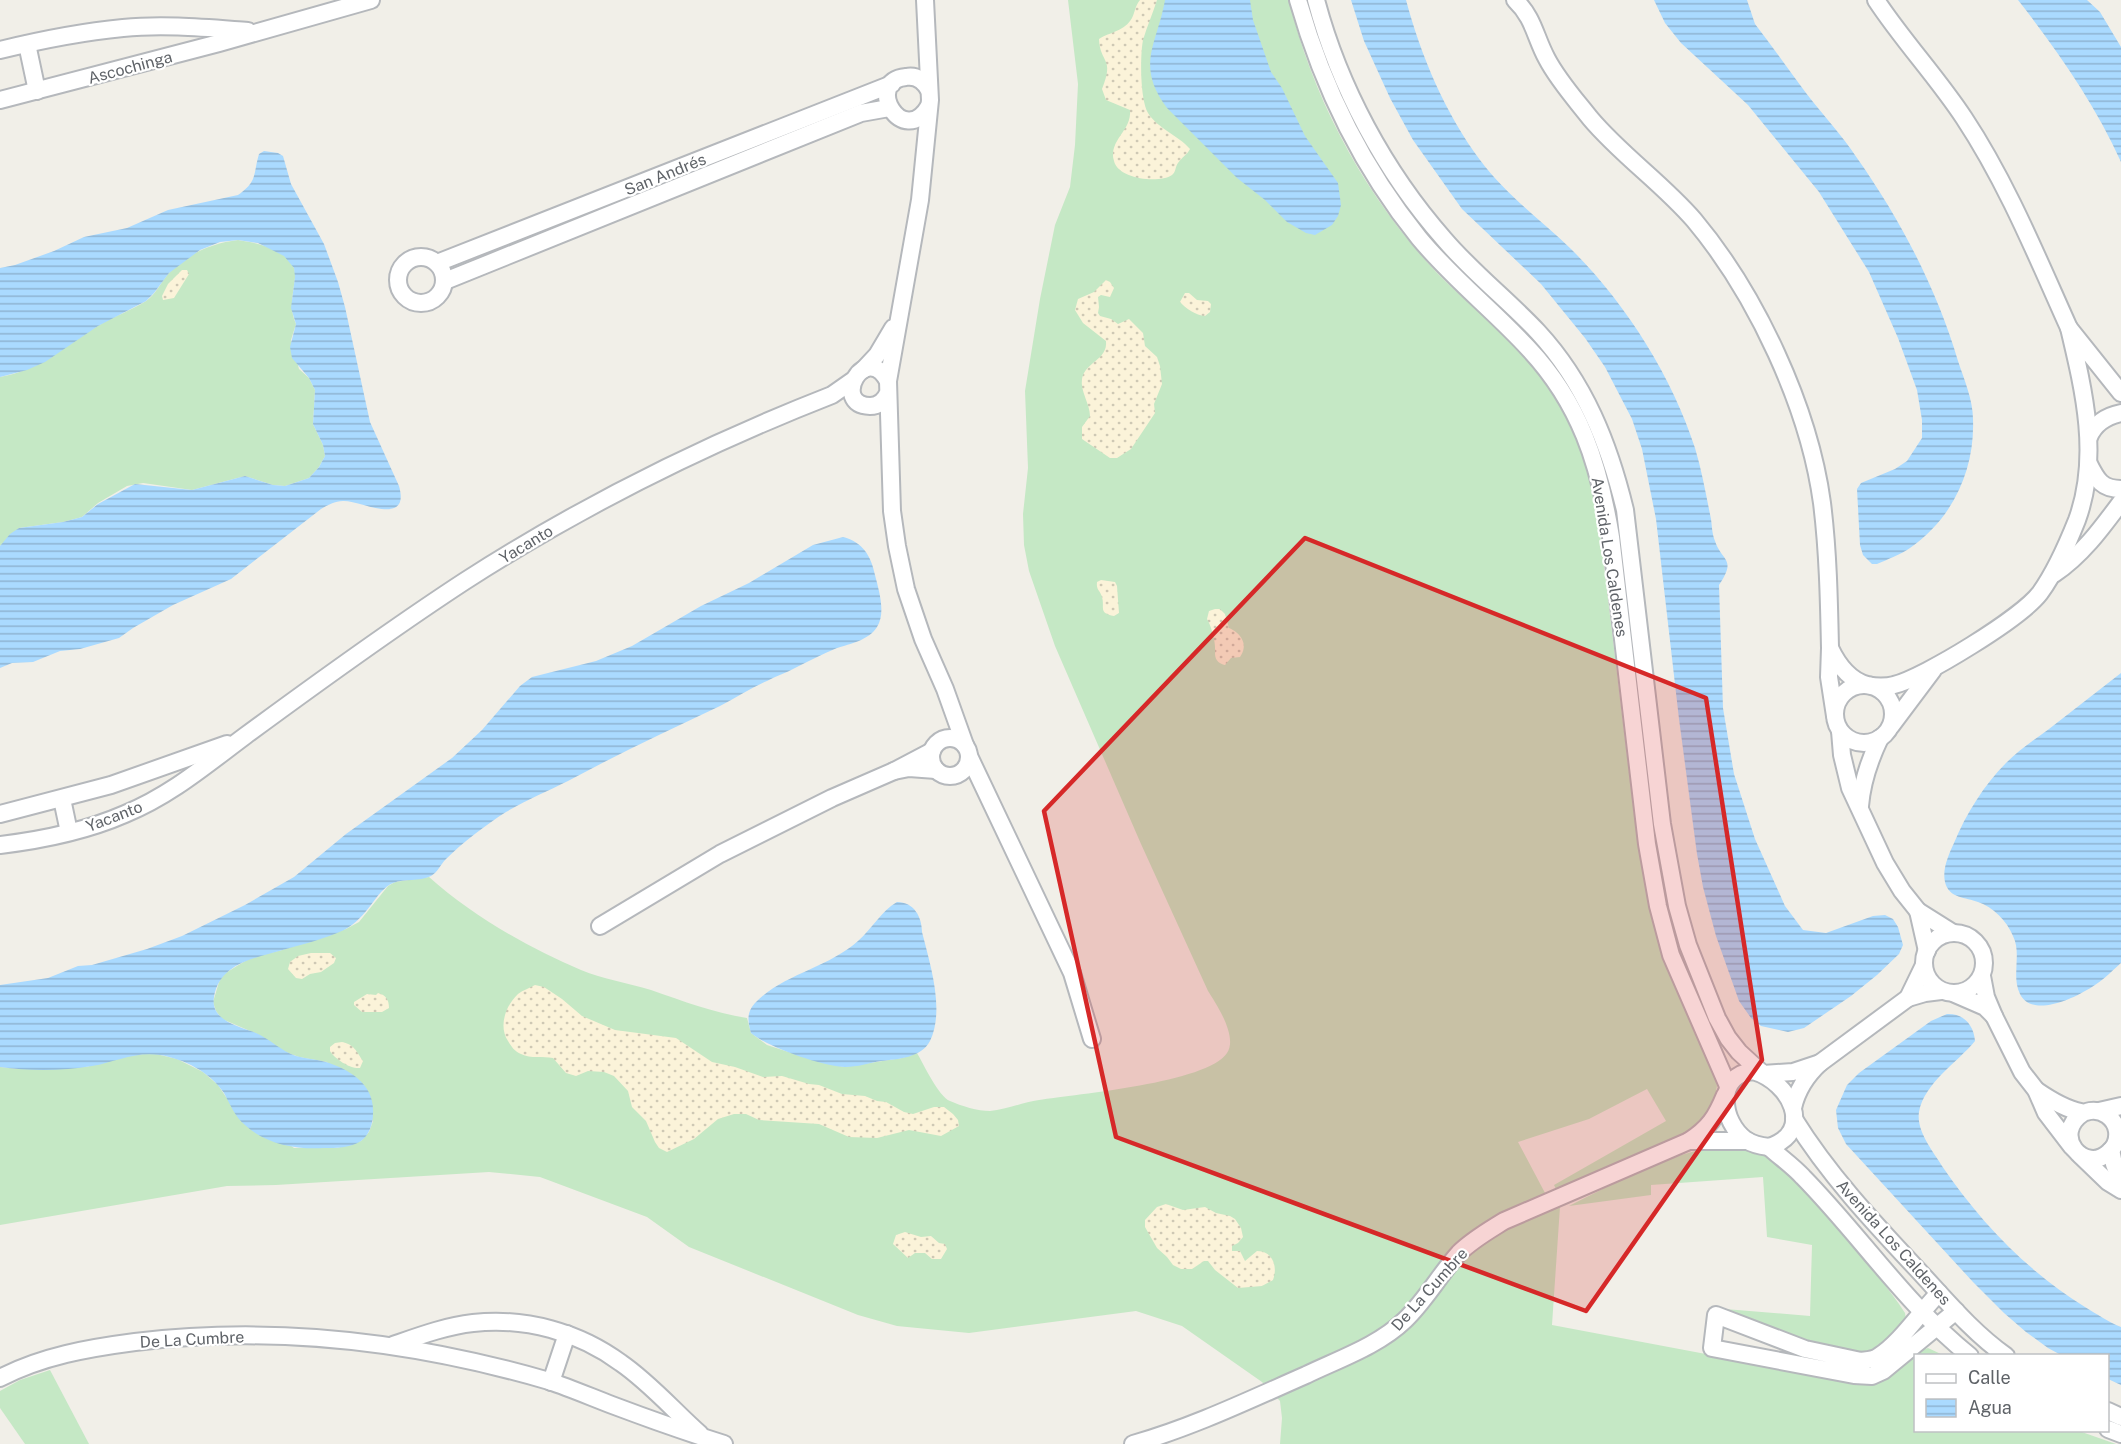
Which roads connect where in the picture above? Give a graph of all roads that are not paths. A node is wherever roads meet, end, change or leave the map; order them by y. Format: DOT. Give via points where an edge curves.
graph roads {
  1 [pos="372,0"];
  2 [pos="925,0"];
  3 [pos="1298,0"];
  4 [pos="1316,0"];
  5 [pos="1876,0"];
  6 [pos="1524,4"];
  7 [pos="261,32"];
  8 [pos="27,44"];
  9 [pos="0,50"];
  10 [pos="928,52"];
  11 [pos="900,80"];
  12 [pos="37,91"];
  13 [pos="929,98"];
  14 [pos="0,100"];
  15 [pos="889,108"];
  16 [pos="907,120"];
  17 [pos="925,147"];
  18 [pos="683,176"];
  19 [pos="438,263"];
  20 [pos="445,281"];
  21 [pos="898,316"];
  22 [pos="2069,328"];
  23 [pos="858,375"];
  24 [pos="888,387"];
  25 [pos="2121,393"];
  26 [pos="832,395"];
  27 [pos="863,403"];
  28 [pos="2121,413"];
  29 [pos="2089,437"];
  30 [pos="891,442"];
  31 [pos="2089,464"];
  32 [pos="2121,489"];
  33 [pos="2121,502"];
  34 [pos="2051,576"];
  35 [pos="1830,648"];
  36 [pos="1937,665"];
  37 [pos="1870,686"];
  38 [pos="945,689"];
  39 [pos="1837,723"];
  40 [pos="1885,733"];
  41 [pos="244,737"];
  42 [pos="934,747"];
  43 [pos="967,751"];
  44 [pos="894,771"];
  45 [pos="943,773"];
  46 [pos="62,799"];
  47 [pos="1860,806"];
  48 [pos="996,810"];
  49 [pos="0,814"];
  50 [pos="69,832"];
  51 [pos="0,845"];
  52 [pos="1918,911"];
  53 [pos="600,926"];
  54 [pos="1953,933"];
  55 [pos="1925,958"];
  56 [pos="1982,976"];
  57 [pos="1948,992"];
  58 [pos="1908,998"];
  59 [pos="1994,1016"];
  60 [pos="1092,1039"];
  61 [pos="1820,1064"];
  62 [pos="1763,1074"];
  63 [pos="1727,1090"];
  64 [pos="2036,1090"];
  65 [pos="2121,1106"];
  66 [pos="2091,1112"];
  67 [pos="1793,1114"];
  68 [pos="2116,1140"];
  69 [pos="1689,1141"];
  70 [pos="1748,1141"];
  71 [pos="1769,1147"];
  72 [pos="2077,1151"];
  73 [pos="2121,1182"];
  74 [pos="2121,1190"];
  75 [pos="1939,1293"];
  76 [pos="1922,1310"];
  77 [pos="1956,1311"];
  78 [pos="1938,1327"];
  79 [pos="567,1334"];
  80 [pos="1769,1336"];
  81 [pos="389,1346"];
  82 [pos="1968,1354"];
  83 [pos="2004,1354"];
  84 [pos="1763,1358"];
  85 [pos="0,1378"];
  86 [pos="551,1382"];
  87 [pos="705,1438"];
  88 [pos="724,1444"];
  89 [pos="1133,1444"];
  1 -- 7 [label="street, Ascochinga"];
  2 -- 10 [label="street"];
  3 -- 63 [label="street, Avenida Los Caldenes" via="1310,42 1337,107 1396,209 1452,275 1548,371 1569,400 1592,450 1611,537 1647,844 1658,906 1671,955"];
  4 -- 62 [label="street, Avenida Los Caldenes" via="1363,119 1409,196 1467,264 1539,333 1575,380 1595,416 1625,510 1662,824 1677,906 1717,1018 1728,1038"];
  5 -- 22 [label="street" via="1964,118 2030,240"];
  6 -- 35 [label="street" via="1547,60 1564,85 1595,123 1693,219 1736,279 1769,340 1801,413 1821,501"];
  7 -- 8 [label="street, Ascochinga" via="125,27"];
  7 -- 12 [label="street, Ascochinga"];
  8 -- 9 [label="street, Ascochinga"];
  8 -- 12 [label="street"];
  10 -- 11 [label="street" via="920,66"];
  10 -- 13 [label="street"];
  11 -- 13 [label="street" via="921,80"];
  11 -- 15 [label="street" via="887,95"];
  11 -- 18 [label="street, San Andrés"];
  12 -- 14 [label="street, Ascochinga"];
  13 -- 16 [label="street" via="920,117"];
  13 -- 17 [label="street"];
  15 -- 16 [label="street"];
  15 -- 18 [label="street, San Andrés" via="861,113"];
  16 -- 17 [label="street"];
  17 -- 21 [label="street" via="920,200"];
  18 -- 19 [label="street, San Andrés"];
  18 -- 20 [label="street, San Andrés"];
  19 -- 20 [label="street"];
  19 -- 20 [label="street" via="423,257 408,261 399,273 400,289 410,300 426,303 439,295"];
  21 -- 23 [label="street, Yacanto" via="877,355"];
  21 -- 24 [label="street"];
  22 -- 25 [label="street"];
  22 -- 29 [label="street"];
  23 -- 24 [label="street" via="880,371"];
  23 -- 26 [label="street, Yacanto"];
  23 -- 27 [label="street" via="852,391"];
  24 -- 27 [label="street" via="881,402"];
  24 -- 30 [label="street"];
  26 -- 27 [label="street"];
  26 -- 41 [label="street, Yacanto" via="685,458 545,531 464,582"];
  27 -- 30 [label="street" via="882,421"];
  28 -- 29 [label="street" via="2103,419"];
  29 -- 31 [label="street"];
  30 -- 38 [label="street" via="892,511 906,589"];
  31 -- 32 [label="street" via="2100,484"];
  31 -- 34 [label="street" via="2078,518"];
  33 -- 34 [label="street" via="2072,562"];
  34 -- 36 [label="street" via="2038,595 2007,621"];
  35 -- 37 [label="street" via="1847,674"];
  35 -- 39 [label="street" via="1828,677"];
  36 -- 37 [label="street" via="1893,686"];
  36 -- 40 [label="street"];
  37 -- 39 [label="street" via="1845,692 1836,707"];
  37 -- 40 [label="street" via="1885,694 1893,710"];
  38 -- 42 [label="street" via="947,717"];
  38 -- 43 [label="street"];
  39 -- 40 [label="street" via="1854,742 1872,742"];
  39 -- 47 [label="street" via="1850,788"];
  40 -- 47 [label="street" via="1869,760"];
  41 -- 46 [label="street, Yacanto"];
  41 -- 50 [label="street, Yacanto" via="171,792 125,815"];
  42 -- 43 [label="street" via="941,740 954,738"];
  42 -- 44 [label="street"];
  42 -- 45 [label="street" via="931,761"];
  43 -- 45 [label="street" via="968,763 961,773"];
  43 -- 48 [label="street"];
  44 -- 45 [label="street" via="909,768"];
  44 -- 53 [label="street" via="720,854"];
  45 -- 48 [label="street" via="973,788"];
  46 -- 49 [label="street, Yacanto"];
  46 -- 50 [label="street"];
  47 -- 52 [label="street" via="1885,863"];
  48 -- 60 [label="street" via="1072,973"];
  50 -- 51 [label="street, Yacanto"];
  52 -- 54 [label="street"];
  52 -- 55 [label="street"];
  54 -- 55 [label="street" via="1937,938"];
  54 -- 56 [label="street" via="1963,934 1980,946 1984,956"];
  55 -- 57 [label="street" via="1929,980"];
  55 -- 58 [label="street"];
  56 -- 57 [label="street" via="1971,988"];
  56 -- 59 [label="street"];
  57 -- 58 [label="street"];
  57 -- 59 [label="street" via="1985,1007"];
  58 -- 61 [label="street"];
  59 -- 64 [label="street"];
  61 -- 62 [label="street" via="1793,1072"];
  61 -- 67 [label="street" via="1804,1082"];
  62 -- 63 [label="street" via="1743,1072"];
  62 -- 67 [label="street" via="1782,1087"];
  63 -- 69 [label="street" via="1715,1118"];
  63 -- 70 [label="street" via="1726,1104 1734,1125"];
  64 -- 66 [label="street" via="2062,1105"];
  64 -- 72 [label="street" via="2046,1113"];
  65 -- 66 [label="street"];
  66 -- 68 [label="street" via="2111,1119 2117,1131"];
  66 -- 72 [label="street" via="2076,1117 2069,1132"];
  67 -- 71 [label="street" via="1791,1131"];
  67 -- 75 [label="street, Avenida Los Caldenes" via="1823,1162"];
  68 -- 72 [label="street" via="2106,1155 2093,1159"];
  68 -- 73 [label="street" via="2114,1164"];
  69 -- 70 [label="street"];
  69 -- 89 [label="street, De La Cumbre" via="1504,1221 1461,1251 1405,1320 1362,1349 1216,1415"];
  70 -- 71 [label="street"];
  71 -- 76 [label="street, Avenida Los Caldenes" via="1802,1176"];
  72 -- 74 [label="street"];
  75 -- 76 [label="street"];
  75 -- 77 [label="street, Avenida Los Caldenes"];
  76 -- 78 [label="street, Avenida Los Caldenes"];
  76 -- 80 [label="street" via="1891,1346 1870,1360 1805,1349"];
  77 -- 78 [label="street"];
  77 -- 83 [label="street, Avenida Los Caldenes"];
  78 -- 82 [label="street, Avenida Los Caldenes"];
  78 -- 84 [label="street" via="1872,1376"];
  79 -- 81 [label="street, De La Cumbre" via="523,1323 491,1321 448,1327"];
  79 -- 86 [label="street"];
  79 -- 87 [label="street, De La Cumbre" via="600,1348 622,1363"];
  80 -- 84 [label="street"];
  80 -- 84 [label="street" via="1716,1315 1712,1348"];
  81 -- 85 [label="street, De La Cumbre" via="284,1336 159,1339 63,1355"];
  81 -- 86 [label="street, De La Cumbre" via="436,1353"];
  86 -- 87 [label="street, De La Cumbre"];
  87 -- 88 [label="street, De La Cumbre"];
}
